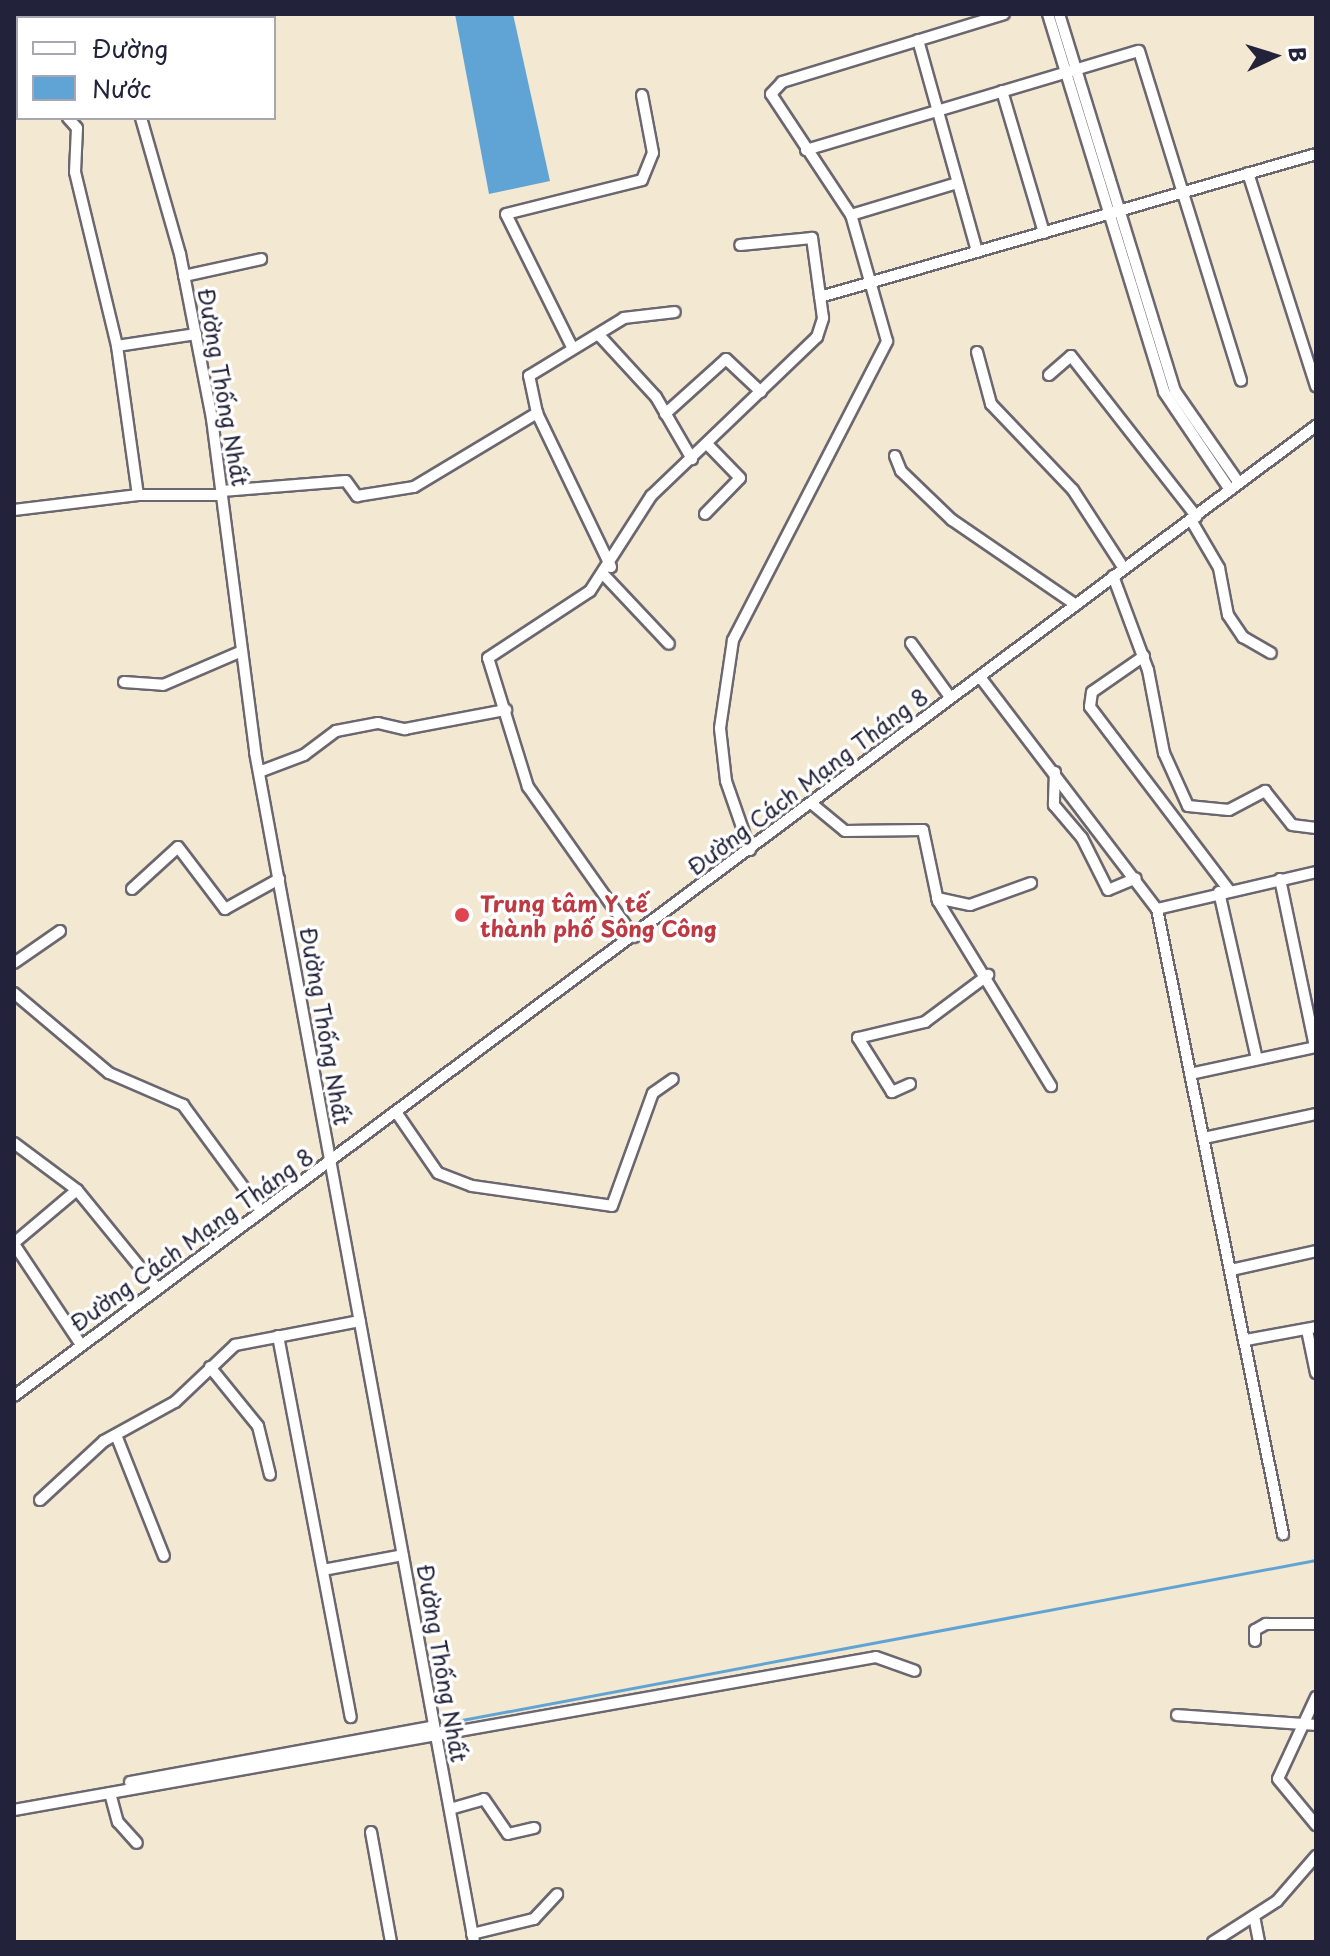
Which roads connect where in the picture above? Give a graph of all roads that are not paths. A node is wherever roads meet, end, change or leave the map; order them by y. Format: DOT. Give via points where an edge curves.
graph roads {
  1 [pos="955,14"];
  2 [pos="1004,14"];
  3 [pos="1048,14"];
  4 [pos="1059,14"];
  5 [pos="959,28"];
  6 [pos="918,40"];
  7 [pos="1071,70"];
  8 [pos="1002,91"];
  9 [pos="642,95"];
  10 [pos="938,112"];
  11 [pos="70,120"];
  12 [pos="142,120"];
  13 [pos="806,150"];
  14 [pos="1316,154"];
  15 [pos="1248,173"];
  16 [pos="957,183"];
  17 [pos="1181,193"];
  18 [pos="1113,212"];
  19 [pos="851,215"];
  20 [pos="1044,233"];
  21 [pos="740,245"];
  22 [pos="977,252"];
  23 [pos="261,259"];
  24 [pos="184,276"];
  25 [pos="874,282"];
  26 [pos="820,297"];
  27 [pos="675,312"];
  28 [pos="196,334"];
  29 [pos="599,335"];
  30 [pos="117,346"];
  31 [pos="572,347"];
  32 [pos="977,352"];
  33 [pos="1049,375"];
  34 [pos="1241,381"];
  35 [pos="1316,386"];
  36 [pos="761,392"];
  37 [pos="537,413"];
  38 [pos="665,414"];
  39 [pos="1316,426"];
  40 [pos="707,444"];
  41 [pos="895,456"];
  42 [pos="692,459"];
  43 [pos="1234,487"];
  44 [pos="222,493"];
  45 [pos="138,495"];
  46 [pos="14,510"];
  47 [pos="705,514"];
  48 [pos="1194,519"];
  49 [pos="1123,567"];
  50 [pos="608,571"];
  51 [pos="1113,576"];
  52 [pos="1076,605"];
  53 [pos="911,643"];
  54 [pos="669,644"];
  55 [pos="242,651"];
  56 [pos="1271,653"];
  57 [pos="1144,656"];
  58 [pos="980,677"];
  59 [pos="124,682"];
  60 [pos="950,697"];
  61 [pos="506,710"];
  62 [pos="259,772"];
  63 [pos="1055,772"];
  64 [pos="811,803"];
  65 [pos="1316,828"];
  66 [pos="750,850"];
  67 [pos="1316,872"];
  68 [pos="1136,878"];
  69 [pos="279,879"];
  70 [pos="1280,879"];
  71 [pos="1031,883"];
  72 [pos="132,889"];
  73 [pos="1224,891"];
  74 [pos="937,898"];
  75 [pos="1157,909"];
  76 [pos="60,931"];
  77 [pos="634,937"];
  78 [pos="14,963"];
  79 [pos="988,975"];
  80 [pos="14,993"];
  81 [pos="1316,1047"];
  82 [pos="1257,1059"];
  83 [pos="1190,1074"];
  84 [pos="673,1079"];
  85 [pos="910,1084"];
  86 [pos="1051,1086"];
  87 [pos="396,1112"];
  88 [pos="1316,1114"];
  89 [pos="1204,1138"];
  90 [pos="14,1143"];
  91 [pos="330,1161"];
  92 [pos="77,1190"];
  93 [pos="261,1211"];
  94 [pos="14,1244"];
  95 [pos="1316,1251"];
  96 [pos="1231,1270"];
  97 [pos="157,1288"];
  98 [pos="360,1321"];
  99 [pos="1311,1328"];
  100 [pos="278,1336"];
  101 [pos="1246,1340"];
  102 [pos="81,1345"];
  103 [pos="210,1367"];
  104 [pos="1316,1373"];
  105 [pos="14,1396"];
  106 [pos="116,1435"];
  107 [pos="270,1475"];
  108 [pos="40,1500"];
  109 [pos="1283,1534"];
  110 [pos="403,1555"];
  111 [pos="164,1556"];
  112 [pos="323,1570"];
  113 [pos="1316,1624"];
  114 [pos="1255,1641"];
  115 [pos="915,1671"];
  116 [pos="1316,1697"];
  117 [pos="1177,1715"];
  118 [pos="351,1717"];
  119 [pos="1300,1725"];
  120 [pos="1316,1725"];
  121 [pos="435,1731"];
  122 [pos="110,1793"];
  123 [pos="14,1804"];
  124 [pos="450,1809"];
  125 [pos="14,1810"];
  126 [pos="1316,1825"];
  127 [pos="534,1828"];
  128 [pos="371,1832"];
  129 [pos="137,1843"];
  130 [pos="1316,1856"];
  131 [pos="557,1894"];
  132 [pos="1254,1916"];
  133 [pos="473,1938"];
  134 [pos="391,1942"];
  135 [pos="1213,1942"];
  136 [pos="1259,1942"];
  1 -- 5 [label="street"];
  2 -- 5 [label="street"];
  3 -- 7 [label="street"];
  4 -- 7 [label="street"];
  5 -- 6 [label="street"];
  6 -- 10 [label="street"];
  6 -- 13 [label="street" via="775,86 775,108"];
  7 -- 8 [label="street"];
  7 -- 17 [label="street" via="1134,50 1143,54"];
  7 -- 18 [label="street"];
  8 -- 10 [label="street"];
  8 -- 20 [label="street"];
  9 -- 31 [label="street" via="653,153 642,180 505,218"];
  10 -- 13 [label="street"];
  10 -- 16 [label="street"];
  11 -- 30 [label="street" via="77,128 75,172"];
  12 -- 24 [label="street, Đường Thống Nhất"];
  13 -- 19 [label="street"];
  14 -- 15 [label="street"];
  15 -- 17 [label="street"];
  15 -- 35 [label="street"];
  16 -- 19 [label="street"];
  16 -- 22 [label="street"];
  17 -- 18 [label="street"];
  17 -- 34 [label="street"];
  18 -- 20 [label="street"];
  18 -- 43 [label="street" via="1175,391"];
  19 -- 25 [label="street"];
  20 -- 22 [label="street"];
  21 -- 26 [label="street" via="812,238"];
  22 -- 25 [label="street"];
  23 -- 24 [label="street"];
  24 -- 28 [label="street, Đường Thống Nhất"];
  25 -- 26 [label="street"];
  25 -- 66 [label="street" via="887,330 881,364 752,597 726,665 720,728 726,781"];
  26 -- 36 [label="street" via="817,337"];
  27 -- 29 [label="street" via="633,315"];
  28 -- 30 [label="street"];
  28 -- 44 [label="street, Đường Thống Nhất"];
  29 -- 31 [label="street"];
  29 -- 38 [label="street"];
  30 -- 45 [label="street"];
  31 -- 37 [label="street" via="530,373"];
  32 -- 49 [label="street" via="991,404 1073,490"];
  33 -- 48 [label="street" via="1071,356"];
  36 -- 38 [label="street" via="726,359"];
  36 -- 40 [label="street"];
  37 -- 44 [label="street" via="426,484 357,496 346,481"];
  37 -- 50 [label="street"];
  38 -- 42 [label="street"];
  39 -- 43 [label="street, Đường Cách Mạng Tháng 8"];
  40 -- 42 [label="street"];
  40 -- 47 [label="street" via="740,478"];
  41 -- 52 [label="street" via="901,471 952,520"];
  42 -- 50 [label="street" via="651,496"];
  43 -- 48 [label="street, Đường Cách Mạng Tháng 8"];
  44 -- 45 [label="street"];
  44 -- 55 [label="street, Đường Thống Nhất"];
  45 -- 46 [label="street"];
  48 -- 49 [label="street, Đường Cách Mạng Tháng 8"];
  48 -- 56 [label="street" via="1219,568 1228,615 1243,637"];
  49 -- 51 [label="street, Đường Cách Mạng Tháng 8"];
  50 -- 54 [label="street"];
  50 -- 61 [label="street" via="572,607 489,654"];
  51 -- 52 [label="street, Đường Cách Mạng Tháng 8"];
  51 -- 57 [label="street"];
  52 -- 58 [label="street, Đường Cách Mạng Tháng 8"];
  53 -- 60 [label="street"];
  55 -- 59 [label="street" via="163,685"];
  55 -- 62 [label="street, Đường Thống Nhất"];
  57 -- 65 [label="street" via="1154,722 1188,806 1229,810 1265,791 1292,825"];
  57 -- 73 [label="street" via="1092,692 1090,707"];
  58 -- 60 [label="street, Đường Cách Mạng Tháng 8"];
  58 -- 63 [label="street"];
  60 -- 64 [label="street, Đường Cách Mạng Tháng 8"];
  61 -- 62 [label="street" via="405,729 378,723 336,731 304,755"];
  61 -- 77 [label="street" via="534,798"];
  62 -- 69 [label="street, Đường Thống Nhất"];
  63 -- 68 [label="street"];
  63 -- 68 [label="street" via="1054,805 1082,838 1108,890"];
  64 -- 66 [label="street, Đường Cách Mạng Tháng 8"];
  64 -- 74 [label="street" via="845,831 923,830"];
  66 -- 77 [label="street, Đường Cách Mạng Tháng 8"];
  67 -- 70 [label="street"];
  68 -- 75 [label="street"];
  69 -- 72 [label="street" via="225,909 178,847"];
  69 -- 91 [label="street, Đường Thống Nhất"];
  70 -- 73 [label="street"];
  70 -- 81 [label="street"];
  71 -- 74 [label="street" via="970,905"];
  73 -- 75 [label="street"];
  73 -- 82 [label="street"];
  74 -- 79 [label="street"];
  75 -- 83 [label="street"];
  76 -- 78 [label="street"];
  77 -- 87 [label="street, Đường Cách Mạng Tháng 8"];
  79 -- 85 [label="street" via="925,1022 858,1038 892,1092"];
  79 -- 86 [label="street"];
  80 -- 93 [label="street" via="109,1073 183,1105"];
  81 -- 82 [label="street"];
  82 -- 83 [label="street"];
  83 -- 89 [label="street"];
  84 -- 87 [label="street" via="653,1093 612,1206 472,1186 438,1173"];
  87 -- 91 [label="street, Đường Cách Mạng Tháng 8"];
  88 -- 89 [label="street"];
  89 -- 96 [label="street"];
  90 -- 92 [label="street"];
  91 -- 93 [label="street, Đường Cách Mạng Tháng 8"];
  91 -- 98 [label="street, Đường Thống Nhất"];
  92 -- 94 [label="street"];
  92 -- 97 [label="street"];
  93 -- 97 [label="street, Đường Cách Mạng Tháng 8"];
  94 -- 102 [label="street"];
  95 -- 96 [label="street"];
  96 -- 101 [label="street"];
  97 -- 102 [label="street, Đường Cách Mạng Tháng 8"];
  98 -- 100 [label="street"];
  98 -- 110 [label="street, Đường Thống Nhất"];
  99 -- 101 [label="street"];
  99 -- 104 [label="street"];
  100 -- 103 [label="street" via="235,1345"];
  100 -- 112 [label="street"];
  101 -- 109 [label="street"];
  102 -- 105 [label="street, Đường Cách Mạng Tháng 8"];
  103 -- 106 [label="street" via="175,1402"];
  103 -- 107 [label="street" via="258,1426"];
  106 -- 108 [label="street"];
  106 -- 111 [label="street"];
  110 -- 112 [label="street"];
  110 -- 121 [label="street, Đường Thống Nhất"];
  112 -- 118 [label="street"];
  113 -- 114 [label="street" via="1266,1624 1255,1630"];
  115 -- 121 [label="street" via="876,1657"];
  116 -- 119 [label="street"];
  117 -- 119 [label="street"];
  119 -- 120 [label="street"];
  119 -- 126 [label="street" via="1278,1779"];
  121 -- 122 [label="street"];
  121 -- 123 [label="street"];
  121 -- 124 [label="street, Đường Thống Nhất"];
  122 -- 125 [label="street"];
  122 -- 129 [label="street" via="118,1822"];
  124 -- 127 [label="street" via="484,1799 508,1834"];
  124 -- 133 [label="street, Đường Thống Nhất"];
  128 -- 134 [label="street"];
  130 -- 132 [label="street"];
  131 -- 133 [label="street" via="534,1919"];
  132 -- 135 [label="street"];
  132 -- 136 [label="street"];
}
